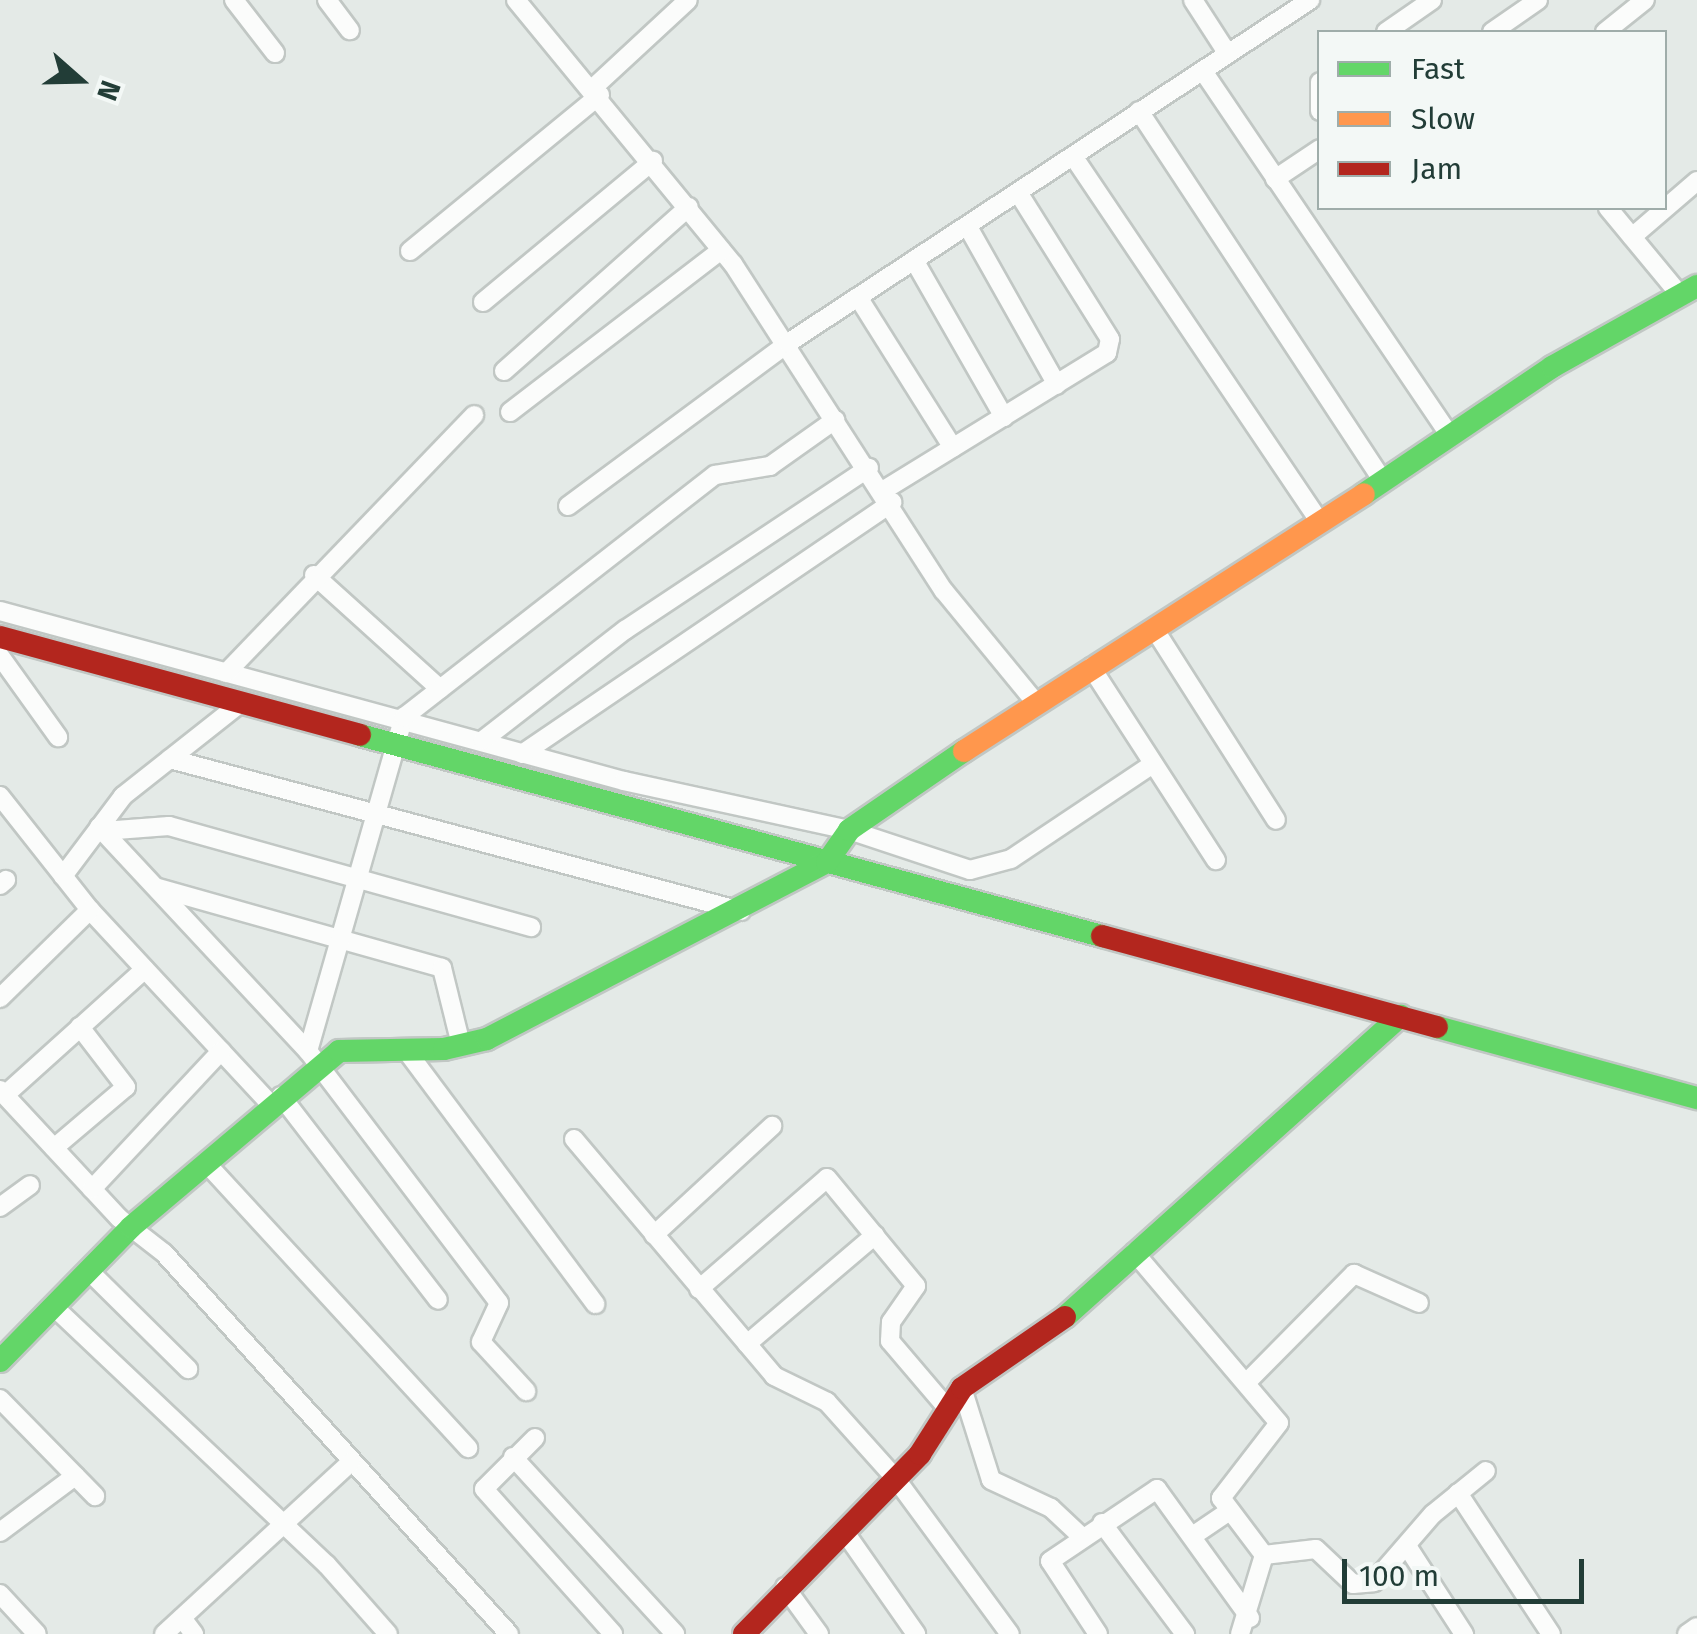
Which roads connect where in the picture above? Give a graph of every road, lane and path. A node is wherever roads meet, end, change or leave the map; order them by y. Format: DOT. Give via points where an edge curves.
graph roads {
  1 [pos="234,0"];
  2 [pos="327,0"];
  3 [pos="516,0"];
  4 [pos="688,0"];
  5 [pos="1193,0"];
  6 [pos="1310,0"];
  7 [pos="1432,0"];
  8 [pos="1646,0"];
  9 [pos="1527,3"];
  10 [pos="1289,6"];
  11 [pos="350,30"];
  12 [pos="1389,30"];
  13 [pos="1494,30"];
  14 [pos="1608,30"];
  15 [pos="275,53"];
  16 [pos="1228,54"];
  17 [pos="1203,71"];
  18 [pos="597,92"];
  19 [pos="1139,111"];
  20 [pos="1317,151"];
  21 [pos="1073,156"];
  22 [pos="653,161"];
  23 [pos="1275,179"];
  24 [pos="1697,181"];
  25 [pos="1019,194"];
  26 [pos="688,206"];
  27 [pos="1667,206"];
  28 [pos="1610,210"];
  29 [pos="1663,210"];
  30 [pos="968,227"];
  31 [pos="1632,236"];
  32 [pos="722,250"];
  33 [pos="410,251"];
  34 [pos="914,260"];
  35 [pos="1688,290"];
  36 [pos="858,296"];
  37 [pos="483,302"];
  38 [pos="788,342"];
  39 [pos="504,371"];
  40 [pos="1056,385"];
  41 [pos="510,412"];
  42 [pos="474,415"];
  43 [pos="1004,417"];
  44 [pos="835,420"];
  45 [pos="1449,435"];
  46 [pos="953,448"];
  47 [pos="869,468"];
  48 [pos="1382,480"];
  49 [pos="889,496"];
  50 [pos="568,506"];
  51 [pos="1320,522"];
  52 [pos="314,576"];
  53 [pos="0,611"];
  54 [pos="1154,630"];
  55 [pos="0,638"];
  56 [pos="0,656"];
  57 [pos="1090,666"];
  58 [pos="226,673"];
  59 [pos="440,689"];
  60 [pos="242,702"];
  61 [pos="1036,702"];
  62 [pos="398,729"];
  63 [pos="58,736"];
  64 [pos="483,740"];
  65 [pos="522,754"];
  66 [pos="170,758"];
  67 [pos="1153,764"];
  68 [pos="0,796"];
  69 [pos="372,812"];
  70 [pos="1276,820"];
  71 [pos="101,829"];
  72 [pos="838,846"];
  73 [pos="1216,860"];
  74 [pos="356,873"];
  75 [pos="63,876"];
  76 [pos="156,887"];
  77 [pos="90,910"];
  78 [pos="741,911"];
  79 [pos="531,927"];
  80 [pos="338,938"];
  81 [pos="145,969"];
  82 [pos="0,998"];
  83 [pos="1401,1016"];
  84 [pos="80,1027"];
  85 [pos="462,1045"];
  86 [pos="406,1050"];
  87 [pos="221,1051"];
  88 [pos="312,1058"];
  89 [pos="2,1093"];
  90 [pos="1697,1098"];
  91 [pos="276,1100"];
  92 [pos="772,1126"];
  93 [pos="574,1139"];
  94 [pos="54,1148"];
  95 [pos="207,1164"];
  96 [pos="30,1186"];
  97 [pos="92,1189"];
  98 [pos="0,1207"];
  99 [pos="131,1228"];
  100 [pos="654,1235"];
  101 [pos="875,1235"];
  102 [pos="1134,1252"];
  103 [pos="88,1270"];
  104 [pos="699,1289"];
  105 [pos="438,1300"];
  106 [pos="1419,1303"];
  107 [pos="595,1304"];
  108 [pos="53,1306"];
  109 [pos="746,1344"];
  110 [pos="1,1359"];
  111 [pos="188,1369"];
  112 [pos="1248,1381"];
  113 [pos="962,1388"];
  114 [pos="526,1391"];
  115 [pos="0,1398"];
  116 [pos="947,1408"];
  117 [pos="535,1438"];
  118 [pos="468,1448"];
  119 [pos="513,1458"];
  120 [pos="352,1462"];
  121 [pos="1486,1471"];
  122 [pos="76,1476"];
  123 [pos="896,1479"];
  124 [pos="1458,1493"];
  125 [pos="95,1496"];
  126 [pos="1228,1512"];
  127 [pos="285,1524"];
  128 [pos="1102,1524"];
  129 [pos="844,1531"];
  130 [pos="0,1532"];
  131 [pos="1194,1535"];
  132 [pos="1082,1537"];
  133 [pos="1407,1546"];
  134 [pos="1264,1555"];
  135 [pos="785,1587"];
  136 [pos="0,1594"];
  137 [pos="182,1618"];
  138 [pos="1245,1626"];
  139 [pos="1697,1627"];
  140 [pos="37,1634"];
  141 [pos="164,1634"];
  142 [pos="194,1634"];
  143 [pos="388,1634"];
  144 [pos="509,1634"];
  145 [pos="613,1634"];
  146 [pos="676,1634"];
  147 [pos="744,1634"];
  148 [pos="819,1634"];
  149 [pos="916,1634"];
  150 [pos="1010,1634"];
  151 [pos="1098,1634"];
  152 [pos="1185,1634"];
  153 [pos="1464,1634"];
  154 [pos="1551,1634"];
  155 [pos="1687,1634"];
  1 -- 15 [label="street"];
  2 -- 11 [label="street"];
  3 -- 18 [label="street"];
  4 -- 18 [label="street"];
  5 -- 16 [label="street"];
  6 -- 10 [label="street"];
  7 -- 12 [label="street"];
  8 -- 14 [label="street"];
  9 -- 13 [label="street"];
  10 -- 16 [label="street"];
  16 -- 17 [label="street"];
  17 -- 19 [label="street"];
  17 -- 23 [label="street"];
  18 -- 22 [label="street"];
  18 -- 33 [label="street"];
  19 -- 21 [label="street"];
  19 -- 48 [label="street"];
  20 -- 23 [label="street"];
  21 -- 25 [label="street"];
  21 -- 51 [label="street"];
  22 -- 26 [label="street"];
  22 -- 37 [label="street"];
  23 -- 45 [label="street"];
  24 -- 27 [label="street"];
  25 -- 30 [label="street"];
  25 -- 40 [label="street" via="1110,339 1108,353"];
  26 -- 32 [label="street"];
  26 -- 39 [label="street"];
  28 -- 31 [label="street"];
  29 -- 31 [label="street"];
  30 -- 34 [label="street"];
  30 -- 40 [label="street"];
  31 -- 35 [label="street"];
  32 -- 38 [label="street"];
  32 -- 41 [label="street"];
  34 -- 36 [label="street"];
  34 -- 43 [label="street"];
  35 -- 45 [label="street"];
  36 -- 38 [label="street"];
  36 -- 46 [label="street"];
  38 -- 44 [label="street"];
  38 -- 50 [label="street"];
  40 -- 43 [label="street"];
  42 -- 52 [label="street"];
  43 -- 46 [label="street"];
  44 -- 47 [label="street"];
  44 -- 59 [label="street" via="770,466 715,474"];
  45 -- 48 [label="street"];
  46 -- 49 [label="street"];
  47 -- 49 [label="street"];
  47 -- 64 [label="street" via="625,630"];
  48 -- 51 [label="street"];
  49 -- 61 [label="street" via="944,591"];
  49 -- 65 [label="street"];
  51 -- 54 [label="street"];
  52 -- 58 [label="street"];
  52 -- 59 [label="street"];
  53 -- 58 [label="street"];
  54 -- 57 [label="street"];
  54 -- 70 [label="street"];
  55 -- 60 [label="street"];
  56 -- 63 [label="street"];
  57 -- 61 [label="street"];
  57 -- 67 [label="street"];
  58 -- 62 [label="street"];
  59 -- 62 [label="street"];
  60 -- 62 [label="street"];
  60 -- 66 [label="street"];
  61 -- 72 [label="street"];
  62 -- 64 [label="street"];
  62 -- 69 [label="street"];
  62 -- 72 [label="street"];
  64 -- 65 [label="street"];
  65 -- 72 [label="street"];
  66 -- 69 [label="street"];
  66 -- 71 [label="street"];
  67 -- 72 [label="street" via="1011,859 982,869"];
  67 -- 73 [label="street"];
  68 -- 75 [label="street"];
  69 -- 74 [label="street"];
  69 -- 78 [label="street"];
  71 -- 74 [label="street" via="169,826"];
  71 -- 75 [label="street"];
  71 -- 76 [label="street"];
  72 -- 78 [label="street"];
  72 -- 83 [label="street"];
  74 -- 79 [label="street"];
  74 -- 80 [label="street"];
  75 -- 77 [label="street"];
  76 -- 80 [label="street"];
  76 -- 88 [label="street"];
  77 -- 81 [label="street"];
  77 -- 82 [label="street"];
  78 -- 85 [label="street" via="549,1014"];
  80 -- 85 [label="street" via="442,968"];
  80 -- 88 [label="street"];
  81 -- 84 [label="street"];
  81 -- 87 [label="street"];
  83 -- 90 [label="street"];
  83 -- 102 [label="street"];
  84 -- 89 [label="street"];
  84 -- 94 [label="street" via="126,1086"];
  85 -- 86 [label="street"];
  86 -- 88 [label="street"];
  86 -- 107 [label="street"];
  87 -- 91 [label="street"];
  87 -- 97 [label="street"];
  88 -- 91 [label="street"];
  88 -- 114 [label="street" via="499,1303 482,1342"];
  89 -- 94 [label="street"];
  91 -- 95 [label="street"];
  91 -- 105 [label="street"];
  92 -- 100 [label="street"];
  93 -- 100 [label="street"];
  94 -- 97 [label="street"];
  95 -- 99 [label="street"];
  95 -- 118 [label="street"];
  96 -- 98 [label="street"];
  97 -- 99 [label="street"];
  99 -- 103 [label="street"];
  99 -- 120 [label="street" via="164,1253"];
  100 -- 104 [label="street"];
  101 -- 104 [label="street" via="823,1176"];
  101 -- 109 [label="street"];
  101 -- 116 [label="street" via="916,1286 891,1322 890,1341"];
  102 -- 112 [label="street"];
  102 -- 113 [label="street" via="1051,1329"];
  103 -- 108 [label="street"];
  103 -- 111 [label="street"];
  104 -- 109 [label="street"];
  106 -- 112 [label="street" via="1354,1274"];
  108 -- 110 [label="street"];
  108 -- 127 [label="street"];
  109 -- 123 [label="street" via="785,1385 827,1402"];
  112 -- 126 [label="street" via="1279,1423 1224,1492"];
  113 -- 116 [label="street"];
  113 -- 132 [label="street" via="990,1480 1051,1508"];
  115 -- 122 [label="street"];
  116 -- 123 [label="street"];
  117 -- 119 [label="street"];
  119 -- 145 [label="street" via="484,1489"];
  119 -- 146 [label="street"];
  120 -- 127 [label="street"];
  120 -- 144 [label="street"];
  121 -- 124 [label="street"];
  122 -- 125 [label="street"];
  122 -- 130 [label="street"];
  123 -- 129 [label="street"];
  123 -- 150 [label="street"];
  124 -- 133 [label="street"];
  124 -- 154 [label="street"];
  126 -- 131 [label="street"];
  126 -- 134 [label="street"];
  127 -- 137 [label="street"];
  127 -- 143 [label="street"];
  128 -- 131 [label="street" via="1157,1488"];
  128 -- 132 [label="street"];
  128 -- 152 [label="street"];
  129 -- 135 [label="street"];
  129 -- 149 [label="street"];
  131 -- 138 [label="street"];
  132 -- 151 [label="street" via="1050,1561"];
  133 -- 134 [label="street" via="1363,1584 1344,1578 1316,1549"];
  133 -- 153 [label="street"];
  134 -- 138 [label="street"];
  135 -- 147 [label="street"];
  135 -- 148 [label="street"];
  136 -- 140 [label="street"];
  137 -- 141 [label="street"];
  137 -- 142 [label="street"];
  139 -- 155 [label="street"];
}
